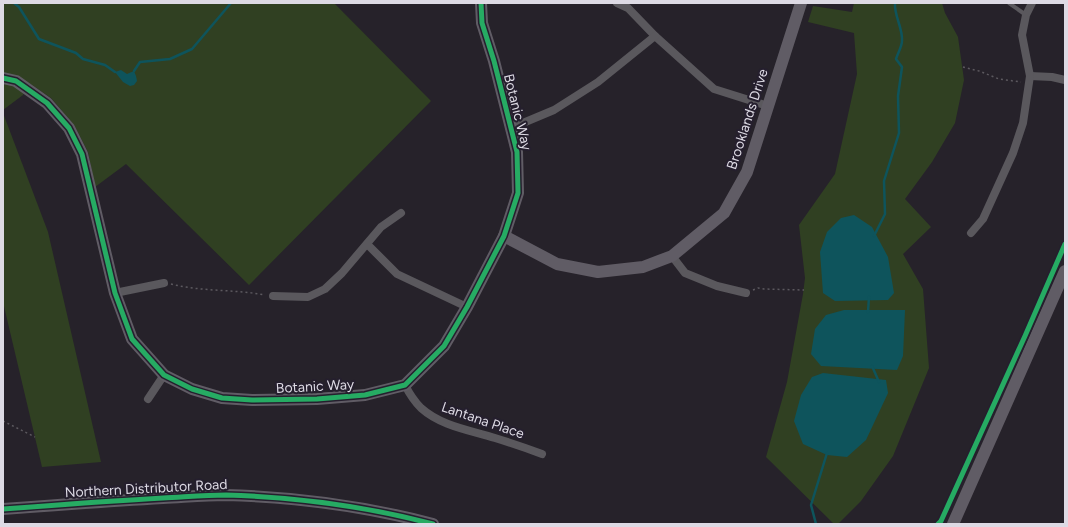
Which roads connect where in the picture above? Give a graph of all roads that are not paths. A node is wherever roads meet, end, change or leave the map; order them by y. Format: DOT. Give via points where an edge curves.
graph roads {
  1 [pos="481,3"];
  2 [pos="617,3"];
  3 [pos="801,3"];
  4 [pos="1009,3"];
  5 [pos="1032,3"];
  6 [pos="1026,15"];
  7 [pos="655,36"];
  8 [pos="3,78"];
  9 [pos="1029,79"];
  10 [pos="1065,80"];
  11 [pos="768,106"];
  12 [pos="512,128"];
  13 [pos="401,213"];
  14 [pos="971,232"];
  15 [pos="504,236"];
  16 [pos="367,244"];
  17 [pos="672,256"];
  18 [pos="1065,271"];
  19 [pos="164,283"];
  20 [pos="115,293"];
  21 [pos="746,293"];
  22 [pos="273,296"];
  23 [pos="467,307"];
  24 [pos="164,376"];
  25 [pos="405,385"];
  26 [pos="148,399"];
  27 [pos="542,454"];
  28 [pos="3,509"];
  29 [pos="433,524"];
  30 [pos="953,524"];
  1 -- 12 [label="street, Botanic Way" via="482,23"];
  2 -- 7 [label="street" via="628,8"];
  3 -- 11 [label="street, Brooklands Drive"];
  4 -- 6 [label="lane"];
  5 -- 6 [label="street"];
  6 -- 9 [label="street" via="1022,35"];
  7 -- 11 [label="street" via="714,89"];
  7 -- 12 [label="street" via="598,82 554,110"];
  8 -- 20 [label="street, Botanic Way" via="16,82 47,103 69,128 82,154"];
  9 -- 10 [label="street" via="1052,76"];
  9 -- 14 [label="street" via="1023,123 1013,153 983,219"];
  11 -- 17 [label="street, Brooklands Drive" via="747,172 724,213"];
  12 -- 15 [label="street, Botanic Way" via="517,152 518,193"];
  13 -- 16 [label="street" via="382,227"];
  15 -- 17 [label="street, Brooklands Drive" via="557,264 598,272 643,267"];
  15 -- 23 [label="street, Botanic Way"];
  16 -- 22 [label="street" via="325,289 308,297"];
  16 -- 23 [label="street" via="397,274"];
  17 -- 21 [label="street" via="685,273 717,286"];
  18 -- 30 [label="street"];
  19 -- 20 [label="street"];
  20 -- 24 [label="street, Botanic Way" via="132,339"];
  23 -- 25 [label="street, Botanic Way" via="444,346"];
  24 -- 25 [label="street, Botanic Way" via="192,389 222,398 252,400 365,396"];
  24 -- 26 [label="street"];
  25 -- 27 [label="street, Lantana Place" via="420,407 434,418"];
  28 -- 29 [label="street, Northern Distributor Road" via="195,496 233,496 288,498 343,505"];
}
